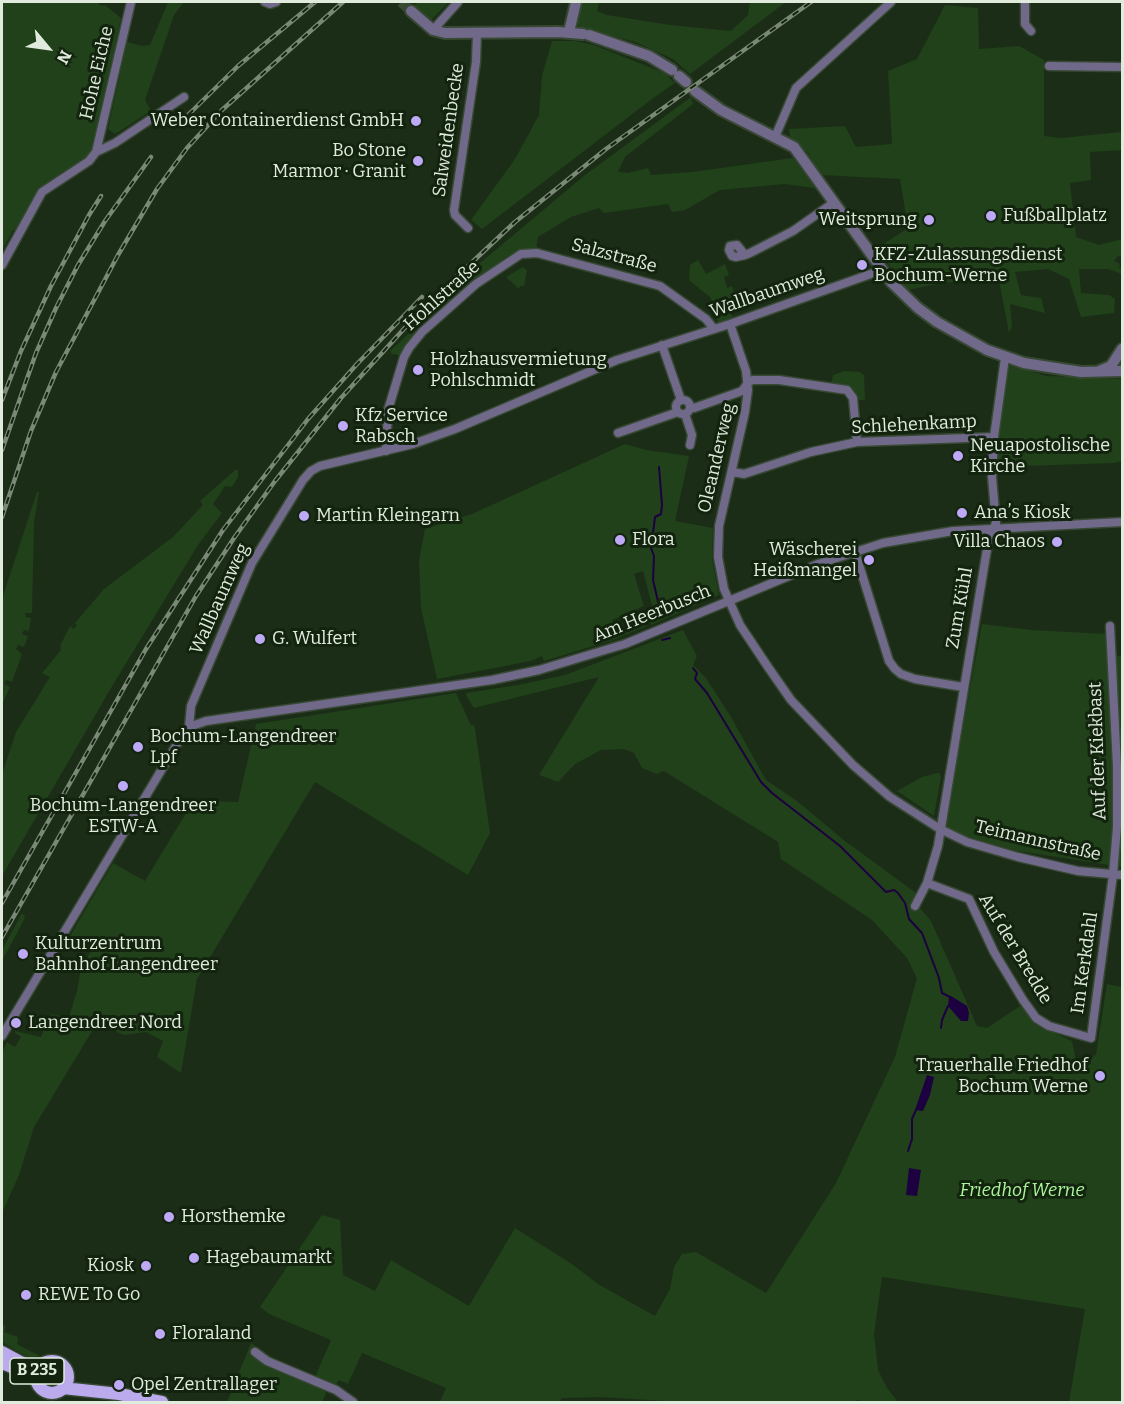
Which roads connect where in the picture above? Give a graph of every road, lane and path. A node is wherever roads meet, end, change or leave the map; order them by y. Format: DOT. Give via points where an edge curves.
graph roads {
  1 [pos="130,2"];
  2 [pos="266,2"];
  3 [pos="276,2"];
  4 [pos="458,2"];
  5 [pos="576,2"];
  6 [pos="891,2"];
  7 [pos="1025,2"];
  8 [pos="411,11"];
  9 [pos="433,30"];
  10 [pos="1031,31"];
  11 [pos="569,32"];
  12 [pos="477,33"];
  13 [pos="1049,66"];
  14 [pos="1122,67"];
  15 [pos="679,76"];
  16 [pos="695,90"];
  17 [pos="184,97"];
  18 [pos="776,137"];
  19 [pos="96,152"];
  20 [pos="833,203"];
  21 [pos="468,228"];
  22 [pos="527,252"];
  23 [pos="745,255"];
  24 [pos="2,265"];
  25 [pos="882,270"];
  26 [pos="730,324"];
  27 [pos="714,329"];
  28 [pos="662,345"];
  29 [pos="1122,349"];
  30 [pos="1005,358"];
  31 [pos="1121,372"];
  32 [pos="1095,373"];
  33 [pos="748,382"];
  34 [pos="684,411"];
  35 [pos="618,434"];
  36 [pos="994,437"];
  37 [pos="857,442"];
  38 [pos="690,445"];
  39 [pos="386,451"];
  40 [pos="732,472"];
  41 [pos="1122,522"];
  42 [pos="993,529"];
  43 [pos="855,552"];
  44 [pos="729,601"];
  45 [pos="1110,626"];
  46 [pos="963,687"];
  47 [pos="189,728"];
  48 [pos="940,829"];
  49 [pos="1118,875"];
  50 [pos="927,883"];
  51 [pos="915,906"];
  52 [pos="1073,1034"];
  53 [pos="2,1036"];
  54 [pos="2,1352"];
  55 [pos="255,1352"];
  56 [pos="2,1363"];
  57 [pos="38,1372"];
  58 [pos="65,1382"];
  59 [pos="162,1402"];
  60 [pos="353,1402"];
  1 -- 19 [label="street, Hohe Eiche"];
  2 -- 3 [label="street"];
  4 -- 9 [label="street"];
  5 -- 11 [label="street"];
  6 -- 18 [label="street" via="796,88"];
  7 -- 10 [label="street" via="1026,24"];
  8 -- 9 [label="street"];
  9 -- 12 [label="street"];
  11 -- 12 [label="street"];
  11 -- 15 [label="street" via="649,56"];
  12 -- 21 [label="street, Salweidenbecke" via="454,210"];
  13 -- 14 [label="street"];
  16 -- 18 [label="street" via="721,111"];
  17 -- 19 [label="street, Hohe Eiche"];
  18 -- 20 [label="street" via="801,155"];
  19 -- 24 [label="street, Hohe Eiche" via="89,161 42,192"];
  20 -- 23 [label="street" via="780,238"];
  20 -- 25 [label="street"];
  22 -- 27 [label="street, Salzstraße" via="660,285"];
  22 -- 39 [label="street, Hohlstraße" via="476,284 409,348 388,410"];
  25 -- 26 [label="street, Wallbaumweg"];
  25 -- 30 [label="street" via="903,294 937,322"];
  26 -- 27 [label="street, Wallbaumweg"];
  26 -- 33 [label="street, Oleanderweg"];
  27 -- 28 [label="street, Wallbaumweg"];
  28 -- 34 [label="street" via="681,400 687,401"];
  28 -- 39 [label="street, Wallbaumweg" via="455,429"];
  29 -- 32 [label="street" via="1111,366"];
  30 -- 32 [label="street"];
  30 -- 36 [label="street, Zum Kühl"];
  31 -- 32 [label="street"];
  33 -- 34 [label="street" via="742,391"];
  33 -- 37 [label="street" via="779,380 847,390 853,398"];
  33 -- 40 [label="street, Oleanderweg" via="748,400"];
  34 -- 35 [label="street"];
  34 -- 38 [label="street" via="692,435"];
  36 -- 37 [label="street, Schlehenkamp"];
  36 -- 42 [label="street, Zum Kühl"];
  37 -- 40 [label="street, Schlehenkamp" via="744,474"];
  39 -- 47 [label="street, Wallbaumweg" via="320,466 303,480 252,563 191,706"];
  40 -- 44 [label="street, Oleanderweg" via="718,542 720,572"];
  41 -- 42 [label="street, Am Heerbusch"];
  42 -- 43 [label="street, Am Heerbusch" via="928,534"];
  42 -- 46 [label="street, Zum Kühl"];
  43 -- 44 [label="street, Am Heerbusch"];
  43 -- 46 [label="street" via="889,661 895,669 915,679"];
  44 -- 47 [label="street, Am Heerbusch" via="625,644 539,670 207,721"];
  44 -- 48 [label="street, Teimannstraße" via="768,667 821,734 890,797"];
  45 -- 49 [label="street, Auf der Kiekbast"];
  46 -- 48 [label="street, Zum Kühl"];
  47 -- 53 [label="street, Wallbaumweg"];
  48 -- 49 [label="street, Teimannstraße" via="967,842 1018,857 1078,871"];
  48 -- 50 [label="street, Zum Kühl"];
  49 -- 52 [label="street, Im Kerkdahl" via="1091,1038"];
  50 -- 51 [label="street, Zum Kühl"];
  50 -- 52 [label="street, Auf der Bredde" via="969,899 1026,1006 1048,1026"];
  54 -- 57 [label="main road, B 235"];
  55 -- 60 [label="street"];
  56 -- 57 [label="main road, B 235"];
  57 -- 58 [label="main road, B 235" via="38,1385 45,1391 53,1392"];
  57 -- 58 [label="main road, B 235" via="45,1362 55,1361 65,1368"];
  58 -- 59 [label="main road, B 235"];
}
